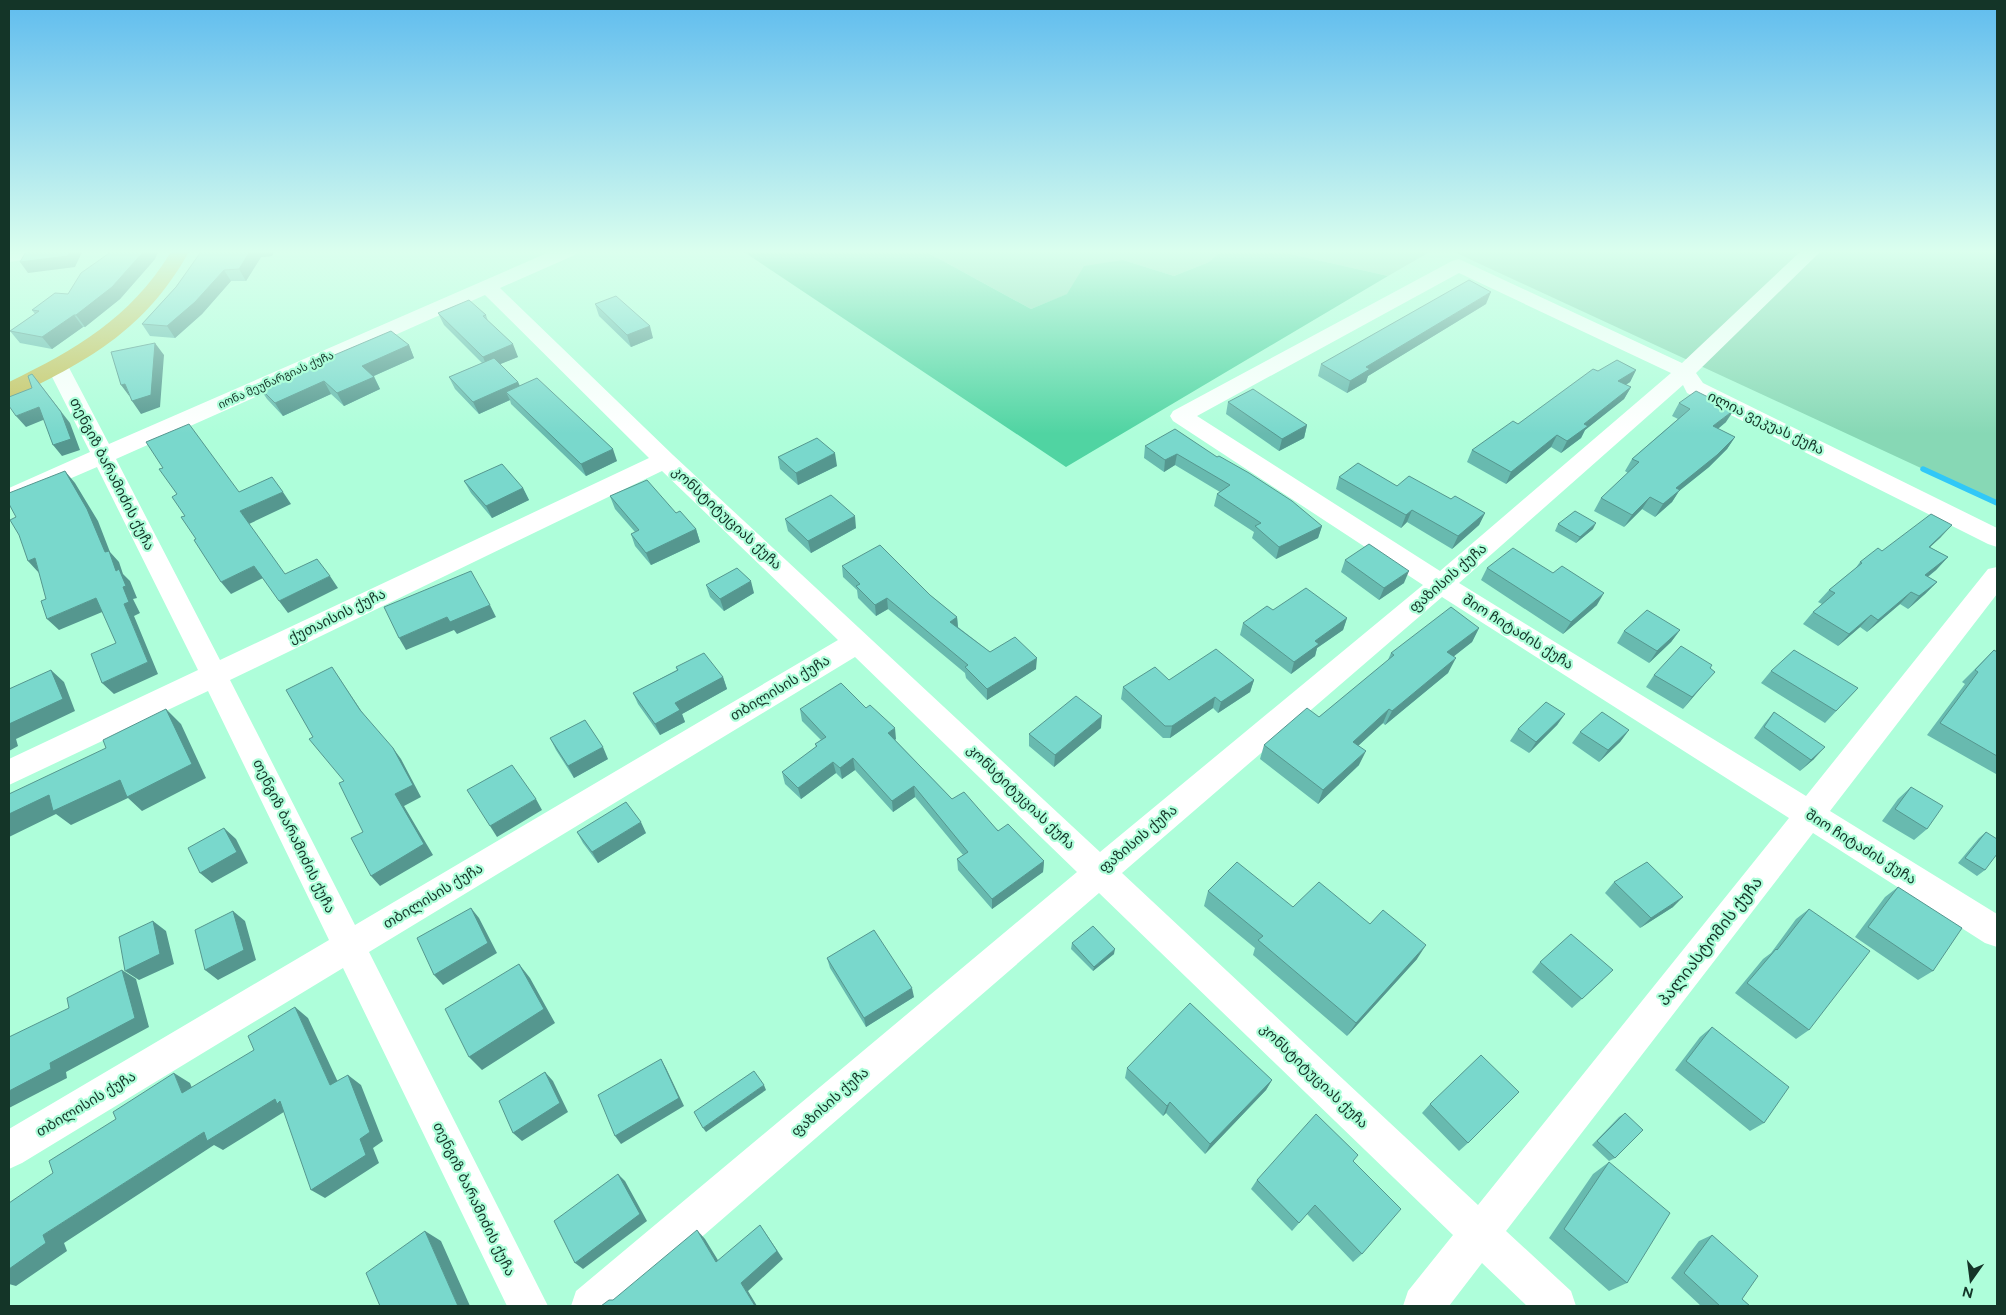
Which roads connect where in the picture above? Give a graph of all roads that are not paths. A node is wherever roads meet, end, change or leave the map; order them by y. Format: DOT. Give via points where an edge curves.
graph roads {
  1 [pos="135,311"];
  2 [pos="431,311"];
  3 [pos="514,311"];
  4 [pos="1374,311"];
  5 [pos="1557,311"];
  6 [pos="1749,311"];
  7 [pos="58,367"];
  8 [pos="1685,372"];
  9 [pos="9,390"];
  10 [pos="103,456"];
  11 [pos="665,460"];
  12 [pos="9,497"];
  13 [pos="1997,538"];
  14 [pos="1997,576"];
  15 [pos="1441,584"];
  16 [pos="857,642"];
  17 [pos="214,675"];
  18 [pos="9,773"];
  19 [pos="1809,815"];
  20 [pos="1099,872"];
  21 [pos="1997,932"];
  22 [pos="349,946"];
  23 [pos="9,1150"];
  24 [pos="1479,1233"];
  25 [pos="528,1306"];
  26 [pos="591,1306"];
  27 [pos="1423,1306"];
  28 [pos="1556,1306"];
  1 -- 7 [label="highway"];
  2 -- 10 [label="street, იონა მეუნარგიას ქუჩა"];
  3 -- 11 [label="street, კონსტიტუციას ქუჩა"];
  4 -- 15 [label="street, შიო ჩიტაძის ქუჩა" via="1181,416"];
  5 -- 8 [label="street, ილია ვეკუას ქუჩა"];
  6 -- 8 [label="street, ფაზისის ქუჩა"];
  7 -- 9 [label="highway"];
  7 -- 10 [label="street, თენგიზ ბარამიძის ქუჩა"];
  8 -- 13 [label="street, ილია ვეკუას ქუჩა" via="1695,388"];
  8 -- 15 [label="street, ფაზისის ქუჩა"];
  10 -- 12 [label="street, იონა მეუნარგიას ქუჩა"];
  10 -- 17 [label="street, თენგიზ ბარამიძის ქუჩა"];
  11 -- 16 [label="street, კონსტიტუციას ქუჩა"];
  11 -- 17 [label="street, ქუთაისის ქუჩა"];
  14 -- 19 [label="street, პალიასტომის ქუჩა"];
  15 -- 19 [label="street, შიო ჩიტაძის ქუჩა"];
  15 -- 20 [label="street, ფაზისის ქუჩა"];
  16 -- 20 [label="street, კონსტიტუციას ქუჩა"];
  16 -- 22 [label="street, თბილისის ქუჩა"];
  17 -- 18 [label="street, ქუთაისის ქუჩა"];
  17 -- 22 [label="street, თენგიზ ბარამიძის ქუჩა"];
  19 -- 21 [label="street, შიო ჩიტაძის ქუჩა"];
  19 -- 24 [label="street, პალიასტომის ქუჩა"];
  20 -- 24 [label="street, კონსტიტუციას ქუჩა"];
  20 -- 26 [label="street, ფაზისის ქუჩა"];
  22 -- 23 [label="street, თბილისის ქუჩა"];
  22 -- 25 [label="street, თენგიზ ბარამიძის ქუჩა"];
  24 -- 27 [label="street, პალიასტომის ქუჩა"];
  24 -- 28 [label="street, კონსტიტუციას ქუჩა"];
}
